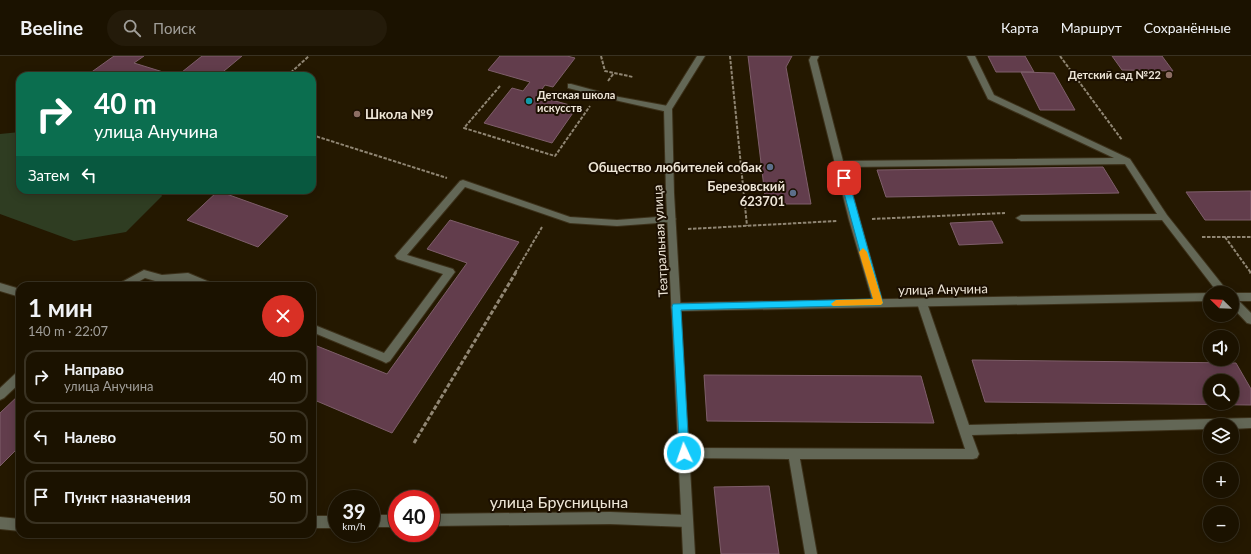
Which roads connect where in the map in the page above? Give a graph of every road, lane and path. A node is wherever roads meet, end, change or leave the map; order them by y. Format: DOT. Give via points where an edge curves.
graph roads {
  1 [pos="309,56"];
  2 [pos="601,56"];
  3 [pos="700,56"];
  4 [pos="730,56"];
  5 [pos="815,56"];
  6 [pos="971,56"];
  7 [pos="291,72"];
  8 [pos="614,73"];
  9 [pos="633,77"];
  10 [pos="500,86"];
  11 [pos="571,86"];
  12 [pos="599,94"];
  13 [pos="668,109"];
  14 [pos="316,135"];
  15 [pos="1127,161"];
  16 [pos="841,164"];
  17 [pos="463,183"];
  18 [pos="550,213"];
  19 [pos="1005,213"];
  20 [pos="1164,217"];
  21 [pos="1022,218"];
  22 [pos="671,219"];
  23 [pos="854,220"];
  24 [pos="1225,237"];
  25 [pos="1251,273"];
  26 [pos="130,282"];
  27 [pos="186,282"];
  28 [pos="1218,286"];
  29 [pos="0,287"];
  30 [pos="16,292"];
  31 [pos="1203,297"];
  32 [pos="1239,297"];
  33 [pos="1251,297"];
  34 [pos="878,303"];
  35 [pos="922,303"];
  36 [pos="676,307"];
  37 [pos="1239,308"];
  38 [pos="1251,320"];
  39 [pos="316,330"];
  40 [pos="16,380"];
  41 [pos="0,395"];
  42 [pos="1251,423"];
  43 [pos="965,430"];
  44 [pos="414,443"];
  45 [pos="684,453"];
  46 [pos="794,455"];
  47 [pos="440,520"];
  48 [pos="687,521"];
  49 [pos="316,522"];
  50 [pos="328,522"];
  51 [pos="0,524"];
  52 [pos="16,525"];
  53 [pos="689,554"];
  54 [pos="811,554"];
  1 -- 7 [label="path"];
  2 -- 8 [label="path" via="606,71"];
  3 -- 13 [label="street"];
  4 -- 23 [label="path" via="747,226"];
  5 -- 16 [label="street" via="813,60"];
  6 -- 15 [label="street" via="991,97"];
  8 -- 9 [label="path"];
  8 -- 12 [label="path"];
  10 -- 12 [label="path" via="464,128 555,156"];
  11 -- 12 [label="street"];
  12 -- 13 [label="street"];
  13 -- 22 [label="street, Театральная улица"];
  14 -- 17 [label="path"];
  15 -- 16 [label="street"];
  15 -- 20 [label="street"];
  16 -- 23 [label="street"];
  17 -- 18 [label="street"];
  17 -- 39 [label="street" via="400,256 450,272 386,358"];
  18 -- 22 [label="street" via="570,220 617,223"];
  18 -- 44 [label="path"];
  19 -- 23 [label="path"];
  20 -- 21 [label="street"];
  20 -- 28 [label="street"];
  22 -- 36 [label="street, Театральная улица"];
  23 -- 34 [label="street"];
  24 -- 25 [label="path"];
  26 -- 27 [label="street" via="144,274"];
  29 -- 30 [label="street"];
  31 -- 35 [label="street, улица Анучина"];
  32 -- 33 [label="street"];
  34 -- 35 [label="street, улица Анучина"];
  34 -- 36 [label="street, улица Анучина"];
  35 -- 43 [label="street"];
  36 -- 45 [label="street, Театральная улица"];
  37 -- 38 [label="street"];
  40 -- 41 [label="street"];
  42 -- 43 [label="street"];
  43 -- 46 [label="street" via="973,454"];
  45 -- 46 [label="street"];
  45 -- 48 [label="street, Театральная улица"];
  46 -- 54 [label="street"];
  47 -- 48 [label="street, улица Брусницына" via="610,518"];
  48 -- 53 [label="street, Театральная улица"];
  49 -- 50 [label="street"];
  51 -- 52 [label="street"];
}
